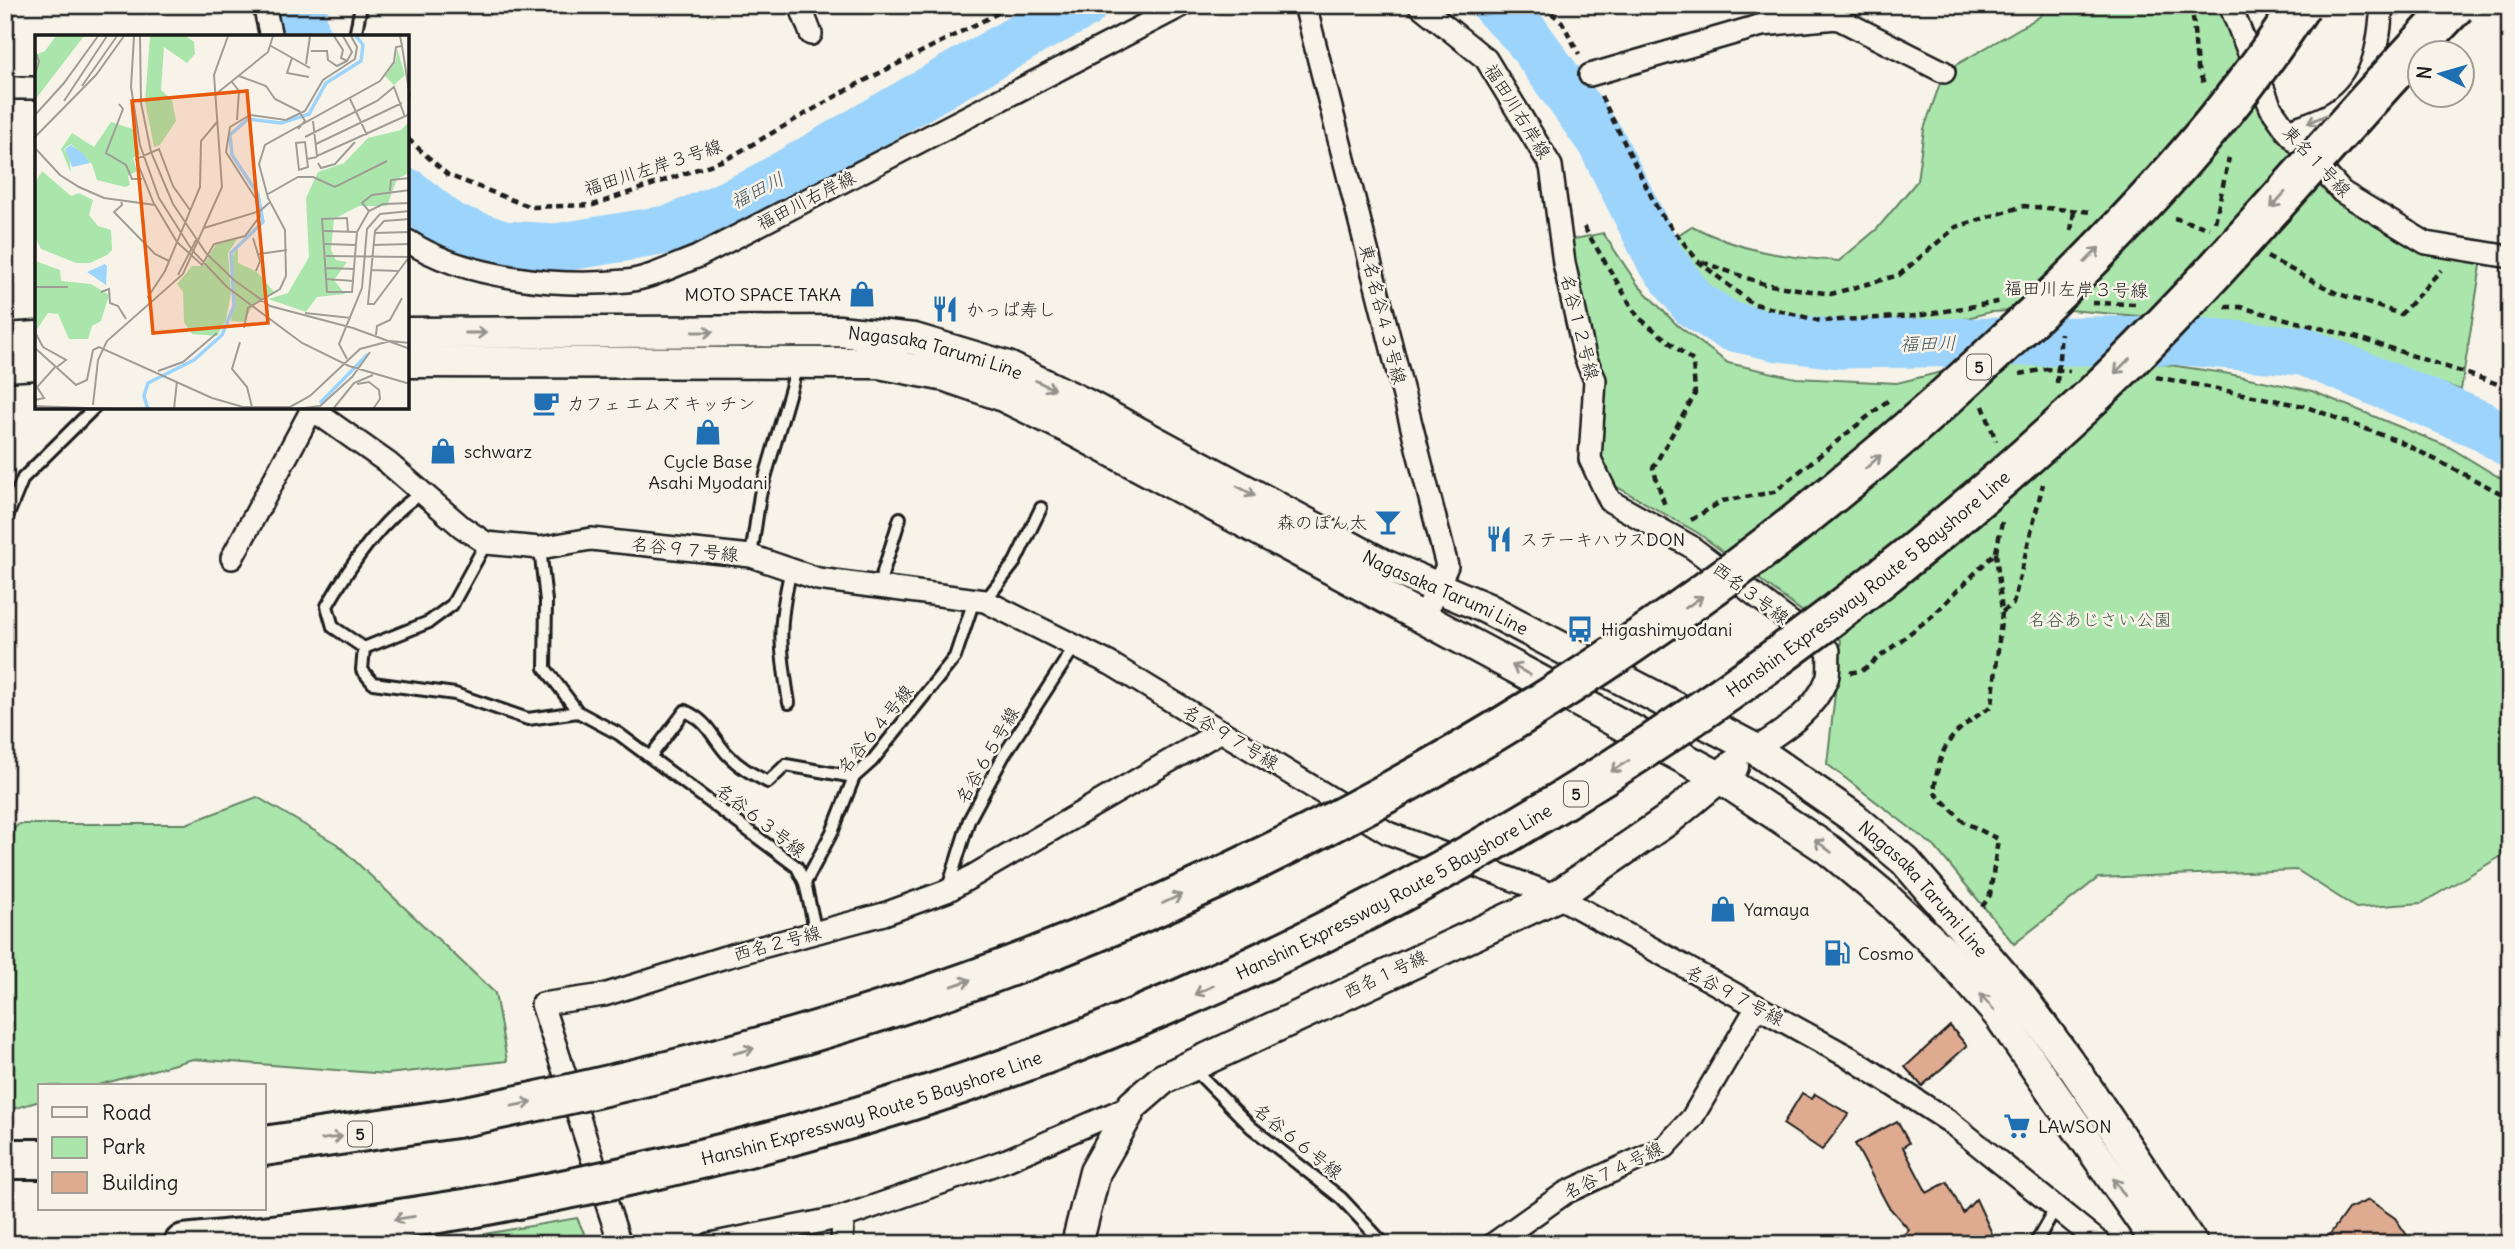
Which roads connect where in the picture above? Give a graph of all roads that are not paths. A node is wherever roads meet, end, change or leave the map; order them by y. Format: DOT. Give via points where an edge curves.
graph roads {
  1 [pos="264,5"];
  2 [pos="361,5"];
  3 [pos="800,5"];
  4 [pos="1183,5"];
  5 [pos="1305,5"];
  6 [pos="1419,5"];
  7 [pos="2230,5"];
  8 [pos="2301,5"];
  9 [pos="2382,5"];
  10 [pos="2456,5"];
  11 [pos="1762,15"];
  12 [pos="811,34"];
  13 [pos="271,35"];
  14 [pos="355,35"];
  15 [pos="1944,72"];
  16 [pos="1590,75"];
  17 [pos="5,88"];
  18 [pos="35,88"];
  19 [pos="2287,131"];
  20 [pos="1552,166"];
  21 [pos="410,242"];
  22 [pos="2510,257"];
  23 [pos="410,333"];
  24 [pos="35,337"];
  25 [pos="5,339"];
  26 [pos="793,360"];
  27 [pos="410,362"];
  28 [pos="35,364"];
  29 [pos="5,366"];
  30 [pos="92,410"];
  31 [pos="310,410"];
  32 [pos="312,410"];
  33 [pos="423,492"];
  34 [pos="1041,508"];
  35 [pos="900,518"];
  36 [pos="5,522"];
  37 [pos="1669,534"];
  38 [pos="486,543"];
  39 [pos="540,548"];
  40 [pos="751,556"];
  41 [pos="232,558"];
  42 [pos="791,570"];
  43 [pos="878,588"];
  44 [pos="1436,588"];
  45 [pos="980,601"];
  46 [pos="1423,619"];
  47 [pos="1075,646"];
  48 [pos="364,648"];
  49 [pos="789,703"];
  50 [pos="578,712"];
  51 [pos="1221,731"];
  52 [pos="1755,749"];
  53 [pos="650,757"];
  54 [pos="854,777"];
  55 [pos="1719,777"];
  56 [pos="806,883"];
  57 [pos="947,891"];
  58 [pos="1557,896"];
  59 [pos="817,933"];
  60 [pos="1757,1007"];
  61 [pos="1190,1066"];
  62 [pos="1133,1105"];
  63 [pos="266,1146"];
  64 [pos="5,1159"];
  65 [pos="38,1159"];
  66 [pos="2054,1209"];
  67 [pos="843,1217"];
  68 [pos="2173,1240"];
  69 [pos="184,1244"];
  70 [pos="620,1244"];
  71 [pos="710,1244"];
  72 [pos="842,1244"];
  73 [pos="1077,1244"];
  74 [pos="1384,1244"];
  75 [pos="1493,1244"];
  76 [pos="2035,1244"];
  77 [pos="2101,1244"];
  1 -- 13 [label="street"];
  2 -- 14 [label="lane"];
  3 -- 12 [label="street"];
  4 -- 21 [label="street, 福田川右岸線" via="697,257 629,281 554,283 431,256"];
  5 -- 44 [label="street, 東名名谷４３号線" via="1447,566"];
  6 -- 20 [label="street, 福田川右岸線" via="1486,59"];
  7 -- 19 [label="street, 東名１号線" via="2271,108"];
  63 -- 8 [label="highway, 5, one-way, bridge" via="456,1118 559,1097 789,1039 1028,959 1144,912 1381,798 1598,669 1708,593 1818,509 1924,418 2116,232 2249,79"];
  9 -- 19 [label="street, one-way" via="2381,36 2368,80 2337,110"];
  10 -- 69 [label="highway, Hanshin Expressway Route 5 Bayshore Line / 5, one-way, bridge" via="2190,299 1987,492 1768,666 1536,820 1417,886 1181,1000 1064,1047 823,1127 582,1187 471,1208 349,1227"];
  11 -- 15 [label="street" via="1838,18"];
  11 -- 16 [label="street"];
  17 -- 18 [label="street"];
  19 -- 22 [label="street, 東名１号線" via="2342,192 2426,243"];
  20 -- 37 [label="street, 名谷１２号線" via="1564,263 1585,357 1595,380 1590,459 1610,501"];
  23 -- 44 [label="main road, Nagasaka Tarumi Line, one-way" via="839,331 914,339 1008,367"];
  24 -- 25 [label="main road"];
  26 -- 27 [label="main road, Nagasaka Tarumi Line"];
  26 -- 40 [label="lane" via="793,381 760,495"];
  26 -- 46 [label="main road, Nagasaka Tarumi Line" via="878,363 946,376 1001,394"];
  28 -- 29 [label="main road"];
  30 -- 36 [label="lane" via="23,478"];
  31 -- 41 [label="street"];
  32 -- 33 [label="street, 名谷９７号線"];
  33 -- 38 [label="street, 名谷９７号線"];
  33 -- 48 [label="lane" via="406,503 349,566 327,606 333,627"];
  34 -- 45 [label="lane, 名谷６４号線" via="1015,562"];
  35 -- 43 [label="lane"];
  37 -- 52 [label="street, 西名３号線" via="1829,651 1828,678 1810,706 1792,726"];
  38 -- 39 [label="street, 名谷９７号線"];
  38 -- 48 [label="lane" via="452,604 429,622"];
  39 -- 40 [label="street, 名谷９７号線" via="591,539"];
  39 -- 50 [label="lane" via="546,601 545,668"];
  40 -- 42 [label="street, 名谷９７号線"];
  42 -- 43 [label="street, 名谷９７号線"];
  42 -- 49 [label="lane" via="780,615"];
  43 -- 45 [label="street, 名谷９７号線"];
  44 -- 46 [label="street, 東名名谷４３号線"];
  44 -- 52 [label="main road, Nagasaka Tarumi Line" via="1486,608"];
  45 -- 47 [label="street, 名谷９７号線"];
  45 -- 54 [label="lane, 名谷６４号線" via="955,657"];
  55 -- 46 [label="main road, Nagasaka Tarumi Line, one-way"];
  47 -- 51 [label="street, 名谷９７号線"];
  47 -- 57 [label="lane, 名谷６５号線" via="969,820"];
  48 -- 50 [label="lane" via="362,670 373,683 455,694 528,719"];
  50 -- 53 [label="lane, 名谷６３号線" via="620,734"];
  51 -- 57 [label="street, 西名２号線"];
  51 -- 58 [label="street, 名谷９７号線" via="1388,833"];
  52 -- 55 [label="main road, 西名１号線"];
  52 -- 68 [label="main road, Nagasaka Tarumi Line" via="1853,817 1905,861 1963,926 2075,1070"];
  53 -- 54 [label="lane, 名谷６３号線" via="685,711 701,718 745,771 768,782 786,765"];
  53 -- 56 [label="lane, 名谷６３号線" via="797,867"];
  54 -- 56 [label="lane, 名谷６４号線"];
  55 -- 58 [label="main road, 西名１号線" via="1669,819"];
  68 -- 55 [label="main road, Nagasaka Tarumi Line, one-way" via="1943,950 1829,850"];
  56 -- 59 [label="lane, 名谷６３号線"];
  57 -- 59 [label="street, 西名２号線"];
  58 -- 60 [label="street, 名谷９７号線"];
  58 -- 61 [label="main road, 西名１号線"];
  59 -- 70 [label="street, 西名２号線" via="604,995 542,1004"];
  60 -- 66 [label="street, 名谷９７号線" via="1854,1060 1950,1122"];
  60 -- 75 [label="street, 名谷７４号線" via="1692,1118 1665,1147 1565,1193"];
  61 -- 62 [label="main road, 西名１号線" via="1163,1079"];
  61 -- 74 [label="lane, 名谷６６号線" via="1251,1127 1341,1198"];
  62 -- 67 [label="street" via="1007,1160"];
  62 -- 73 [label="main road, 西名１号線" via="1095,1172"];
  64 -- 65 [label="highway"];
  66 -- 76 [label="lane"];
  66 -- 77 [label="street, 名谷９７号線"];
  67 -- 71 [label="street"];
  67 -- 72 [label="street"];
}
